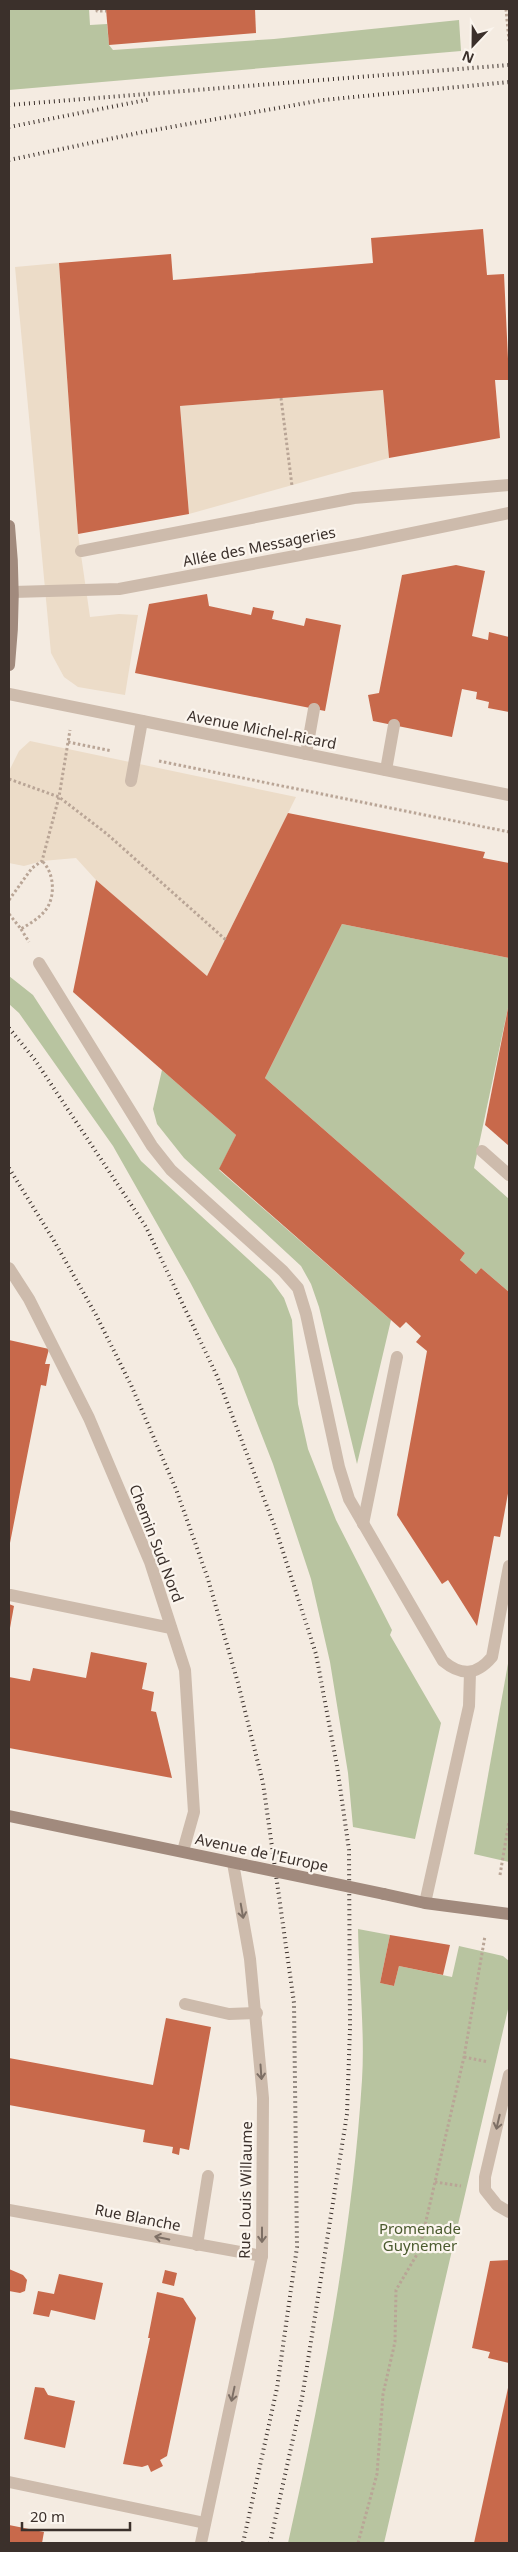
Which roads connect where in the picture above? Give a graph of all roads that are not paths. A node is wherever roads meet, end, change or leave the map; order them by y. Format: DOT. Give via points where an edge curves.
graph roads {
  1 [pos="509,485"];
  2 [pos="509,512"];
  3 [pos="9,526"];
  4 [pos="81,551"];
  5 [pos="13,592"];
  6 [pos="9,665"];
  7 [pos="9,694"];
  8 [pos="314,709"];
  9 [pos="142,721"];
  10 [pos="394,725"];
  11 [pos="306,754"];
  12 [pos="386,770"];
  13 [pos="130,781"];
  14 [pos="509,795"];
  15 [pos="39,963"];
  16 [pos="482,1151"];
  17 [pos="509,1175"];
  18 [pos="9,1268"];
  19 [pos="397,1357"];
  20 [pos="363,1524"];
  21 [pos="509,1566"];
  22 [pos="10,1594"];
  23 [pos="172,1628"];
  24 [pos="470,1672"];
  25 [pos="9,1816"];
  26 [pos="183,1851"];
  27 [pos="239,1864"];
  28 [pos="426,1903"];
  29 [pos="509,1914"];
  30 [pos="185,2004"];
  31 [pos="257,2013"];
  32 [pos="509,2075"];
  33 [pos="208,2176"];
  34 [pos="9,2210"];
  35 [pos="509,2212"];
  36 [pos="197,2245"];
  37 [pos="262,2256"];
  38 [pos="9,2482"];
  39 [pos="205,2523"];
  40 [pos="201,2543"];
  1 -- 4 [label="street, Allée des Messageries" via="363,497"];
  2 -- 5 [label="street, Allée des Messageries" via="359,544 119,588"];
  3 -- 5 [label="main road"];
  5 -- 6 [label="main road"];
  7 -- 9 [label="street, Avenue Michel-Ricard"];
  8 -- 11 [label="street"];
  9 -- 11 [label="street, Avenue Michel-Ricard"];
  9 -- 13 [label="street"];
  10 -- 12 [label="street"];
  11 -- 12 [label="street, Avenue Michel-Ricard"];
  12 -- 14 [label="street, Avenue Michel-Ricard"];
  15 -- 20 [label="street" via="171,1170 298,1288 338,1467 349,1499"];
  16 -- 17 [label="street"];
  18 -- 23 [label="street, Chemin Sud Nord" via="29,1299 89,1418 150,1562"];
  19 -- 20 [label="street"];
  20 -- 24 [label="street" via="443,1661 455,1671"];
  21 -- 24 [label="street" via="492,1657 483,1668"];
  22 -- 23 [label="street"];
  23 -- 26 [label="street, Chemin Sud Nord" via="185,1670 194,1784 194,1812"];
  24 -- 28 [label="street" via="469,1706"];
  25 -- 26 [label="main road, Avenue de l'Europe"];
  26 -- 27 [label="main road, Avenue de l'Europe"];
  27 -- 28 [label="main road, Avenue de l'Europe, bridge"];
  27 -- 31 [label="street, Rue Louis Willaume, one-way"];
  28 -- 29 [label="main road, Avenue de l'Europe"];
  30 -- 31 [label="street" via="229,2014"];
  31 -- 37 [label="street, Rue Louis Willaume, one-way" via="263,2098"];
  32 -- 35 [label="street, one-way" via="485,2177 485,2190 497,2205"];
  33 -- 36 [label="street"];
  36 -- 34 [label="street, Rue Blanche, one-way"];
  36 -- 37 [label="street, Rue Blanche"];
  37 -- 39 [label="street, Rue Louis Willaume, one-way"];
  38 -- 39 [label="street"];
  39 -- 40 [label="street, Rue Louis Willaume"];
}
